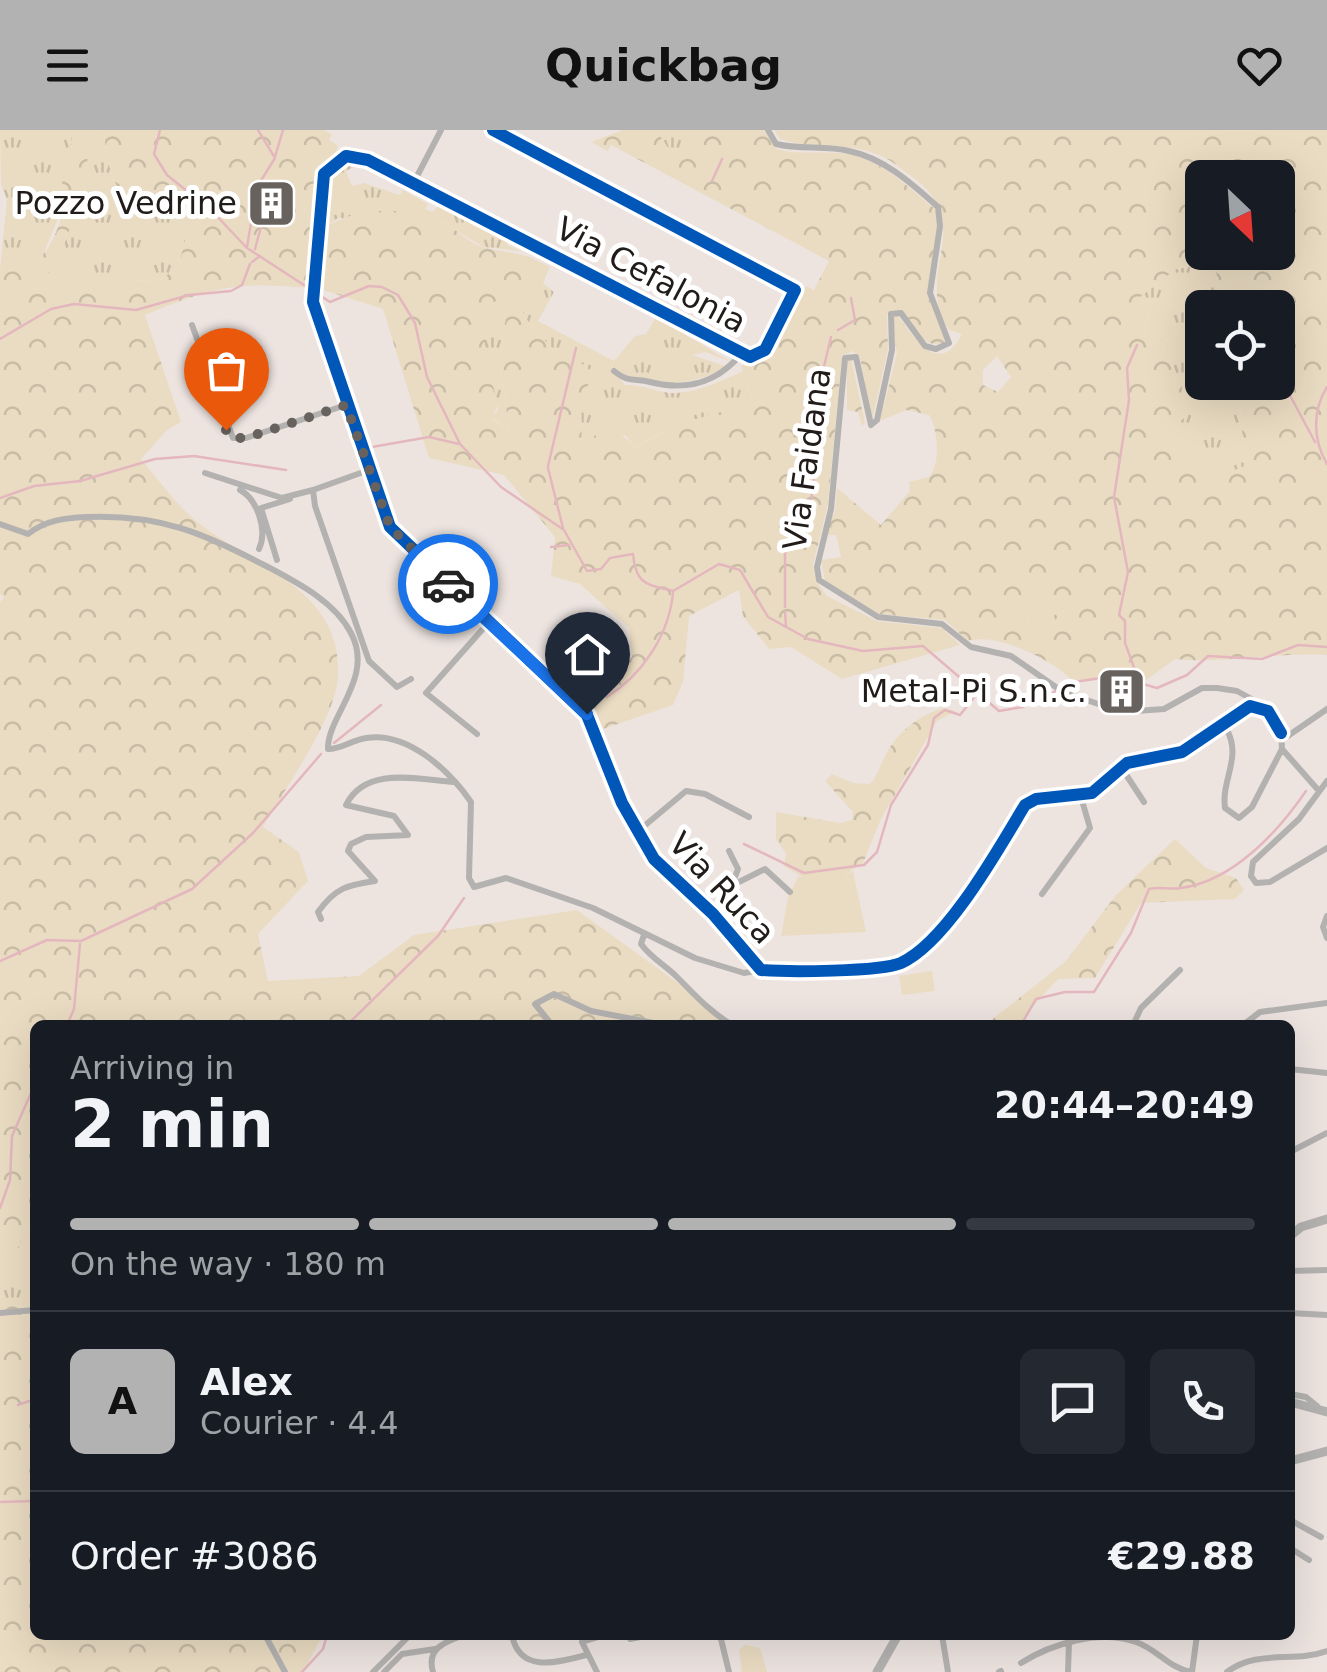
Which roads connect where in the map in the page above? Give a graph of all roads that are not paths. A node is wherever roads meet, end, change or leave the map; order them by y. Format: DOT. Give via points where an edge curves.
graph roads {
  1 [pos="442,130"];
  2 [pos="492,130"];
  3 [pos="768,130"];
  4 [pos="414,182"];
  5 [pos="192,325"];
  6 [pos="336,352"];
  7 [pos="741,354"];
  8 [pos="614,370"];
  9 [pos="346,405"];
  10 [pos="354,425"];
  11 [pos="369,470"];
  12 [pos="205,473"];
  13 [pos="225,480"];
  14 [pos="313,490"];
  15 [pos="291,498"];
  16 [pos="0,524"];
  17 [pos="259,549"];
  18 [pos="277,560"];
  19 [pos="488,622"];
  20 [pos="411,679"];
  21 [pos="1327,709"];
  22 [pos="1217,728"];
  23 [pos="477,734"];
  24 [pos="1281,736"];
  25 [pos="1282,750"];
  26 [pos="1122,767"];
  27 [pos="1327,781"];
  28 [pos="454,782"];
  29 [pos="1319,791"];
  30 [pos="1081,797"];
  31 [pos="1144,802"];
  32 [pos="749,817"];
  33 [pos="637,832"];
  34 [pos="1327,848"];
  35 [pos="729,851"];
  36 [pos="732,886"];
  37 [pos="790,892"];
  38 [pos="1042,894"];
  39 [pos="702,902"];
  40 [pos="1325,919"];
  41 [pos="322,920"];
  42 [pos="644,935"];
  43 [pos="1327,938"];
  44 [pos="761,970"];
  45 [pos="1180,970"];
  46 [pos="1327,1002"];
  47 [pos="548,1020"];
  48 [pos="636,1020"];
  49 [pos="724,1020"];
  50 [pos="1135,1020"];
  51 [pos="1249,1020"];
  52 [pos="1295,1070"];
  53 [pos="1327,1073"];
  54 [pos="1327,1132"];
  55 [pos="1295,1149"];
  56 [pos="1327,1219"];
  57 [pos="1295,1232"];
  58 [pos="1295,1270"];
  59 [pos="1327,1270"];
  60 [pos="30,1310"];
  61 [pos="0,1313"];
  62 [pos="1295,1313"];
  63 [pos="1327,1315"];
  64 [pos="1295,1399"];
  65 [pos="1327,1412"];
  66 [pos="1327,1451"];
  67 [pos="1295,1460"];
  68 [pos="1295,1523"];
  69 [pos="1321,1537"];
  70 [pos="1295,1551"];
  71 [pos="1309,1560"];
  72 [pos="268,1640"];
  73 [pos="405,1640"];
  74 [pos="454,1640"];
  75 [pos="513,1640"];
  76 [pos="584,1640"];
  77 [pos="721,1640"];
  78 [pos="895,1640"];
  79 [pos="943,1640"];
  80 [pos="1196,1640"];
  81 [pos="1069,1642"];
  82 [pos="435,1649"];
  83 [pos="414,1650"];
  84 [pos="1327,1651"];
  85 [pos="586,1655"];
  86 [pos="430,1660"];
  87 [pos="1021,1664"];
  88 [pos="284,1672"];
  89 [pos="373,1672"];
  90 [pos="384,1672"];
  91 [pos="433,1672"];
  92 [pos="598,1672"];
  93 [pos="729,1672"];
  94 [pos="876,1672"];
  95 [pos="948,1672"];
  96 [pos="1068,1672"];
  97 [pos="1192,1672"];
  98 [pos="1227,1672"];
  1 -- 4 [label="street"];
  2 -- 7 [label="street, Via Cefalonia" via="792,285 795,296 764,350"];
  3 -- 24 [label="street, Via Faidana" via="776,144 847,150 877,160 938,207 930,293 949,343 925,346 901,314 890,314 892,350 871,424 856,357 845,358 820,580 878,617 942,624 962,642 1010,656 1061,689 1122,712 1172,707 1202,688 1238,690 1270,707"];
  4 -- 7 [label="street, Via Cefalonia"];
  4 -- 9 [label="street, Via Ruca" via="355,155 336,160 321,182 313,302"];
  5 -- 9 [label="street" via="233,438"];
  6 -- 10 [label="street, Via Ruca" via="357,414"];
  7 -- 8 [label="street" via="708,382 674,388 626,381"];
  9 -- 10 [label="street, Via Ruca"];
  10 -- 11 [label="street, Via Ruca"];
  11 -- 14 [label="street"];
  11 -- 19 [label="street, Via Ruca" via="390,527"];
  12 -- 13 [label="street"];
  13 -- 15 [label="street"];
  13 -- 17 [label="street" via="253,500 262,527"];
  14 -- 15 [label="street"];
  14 -- 20 [label="street" via="369,661 397,687"];
  15 -- 18 [label="street" via="261,508"];
  16 -- 28 [label="street" via="28,534 67,518 120,514 166,522 213,537 306,587 341,618 358,652 328,749 387,736"];
  19 -- 23 [label="street" via="426,692"];
  19 -- 33 [label="street, Via Ruca" via="587,714"];
  21 -- 24 [label="street"];
  22 -- 24 [label="street" via="1250,706 1274,717"];
  22 -- 25 [label="street" via="1227,730 1235,750 1224,799 1239,818"];
  22 -- 26 [label="street" via="1166,759"];
  24 -- 25 [label="street"];
  25 -- 29 [label="street"];
  26 -- 30 [label="street"];
  26 -- 31 [label="street"];
  27 -- 29 [label="street"];
  28 -- 41 [label="street" via="416,775 375,780 350,798 346,805 394,816 408,835 351,844 348,852 375,881 336,890 318,912"];
  28 -- 42 [label="street, Via Ruca" via="471,802 474,887 506,878 593,908"];
  29 -- 34 [label="street" via="1253,862 1250,876 1270,882"];
  30 -- 38 [label="street" via="1090,828"];
  30 -- 44 [label="street, Via Ruca" via="1025,805 953,914 896,965"];
  32 -- 33 [label="street, Via Ruca" via="686,791"];
  33 -- 39 [label="street, Via Ruca" via="654,859"];
  35 -- 36 [label="street" via="738,870"];
  36 -- 37 [label="street" via="766,869"];
  36 -- 39 [label="street"];
  39 -- 44 [label="street, Via Ruca"];
  40 -- 43 [label="street"];
  42 -- 44 [label="street, Via Ruca" via="720,966"];
  42 -- 49 [label="street" via="640,944 656,962"];
  45 -- 50 [label="street"];
  46 -- 51 [label="street" via="1260,1012"];
  47 -- 48 [label="street" via="535,1004 554,994 591,1012"];
  52 -- 53 [label="street"];
  54 -- 55 [label="street"];
  56 -- 57 [label="main road"];
  58 -- 59 [label="street"];
  60 -- 61 [label="street"];
  62 -- 63 [label="street"];
  64 -- 65 [label="main road"];
  66 -- 67 [label="main road"];
  68 -- 69 [label="street"];
  70 -- 71 [label="street"];
  72 -- 88 [label="street"];
  73 -- 89 [label="street"];
  74 -- 82 [label="street"];
  75 -- 85 [label="street" via="523,1661 549,1666"];
  76 -- 85 [label="street"];
  77 -- 93 [label="street"];
  78 -- 94 [label="main road"];
  79 -- 95 [label="street"];
  80 -- 97 [label="street"];
  81 -- 87 [label="street" via="1046,1647"];
  81 -- 96 [label="street"];
  81 -- 97 [label="street" via="1140,1642 1170,1667"];
  82 -- 83 [label="street"];
  82 -- 86 [label="street"];
  83 -- 86 [label="street"];
  83 -- 90 [label="street"];
  84 -- 98 [label="street" via="1261,1657"];
  85 -- 92 [label="street"];
  86 -- 91 [label="street"];
}
